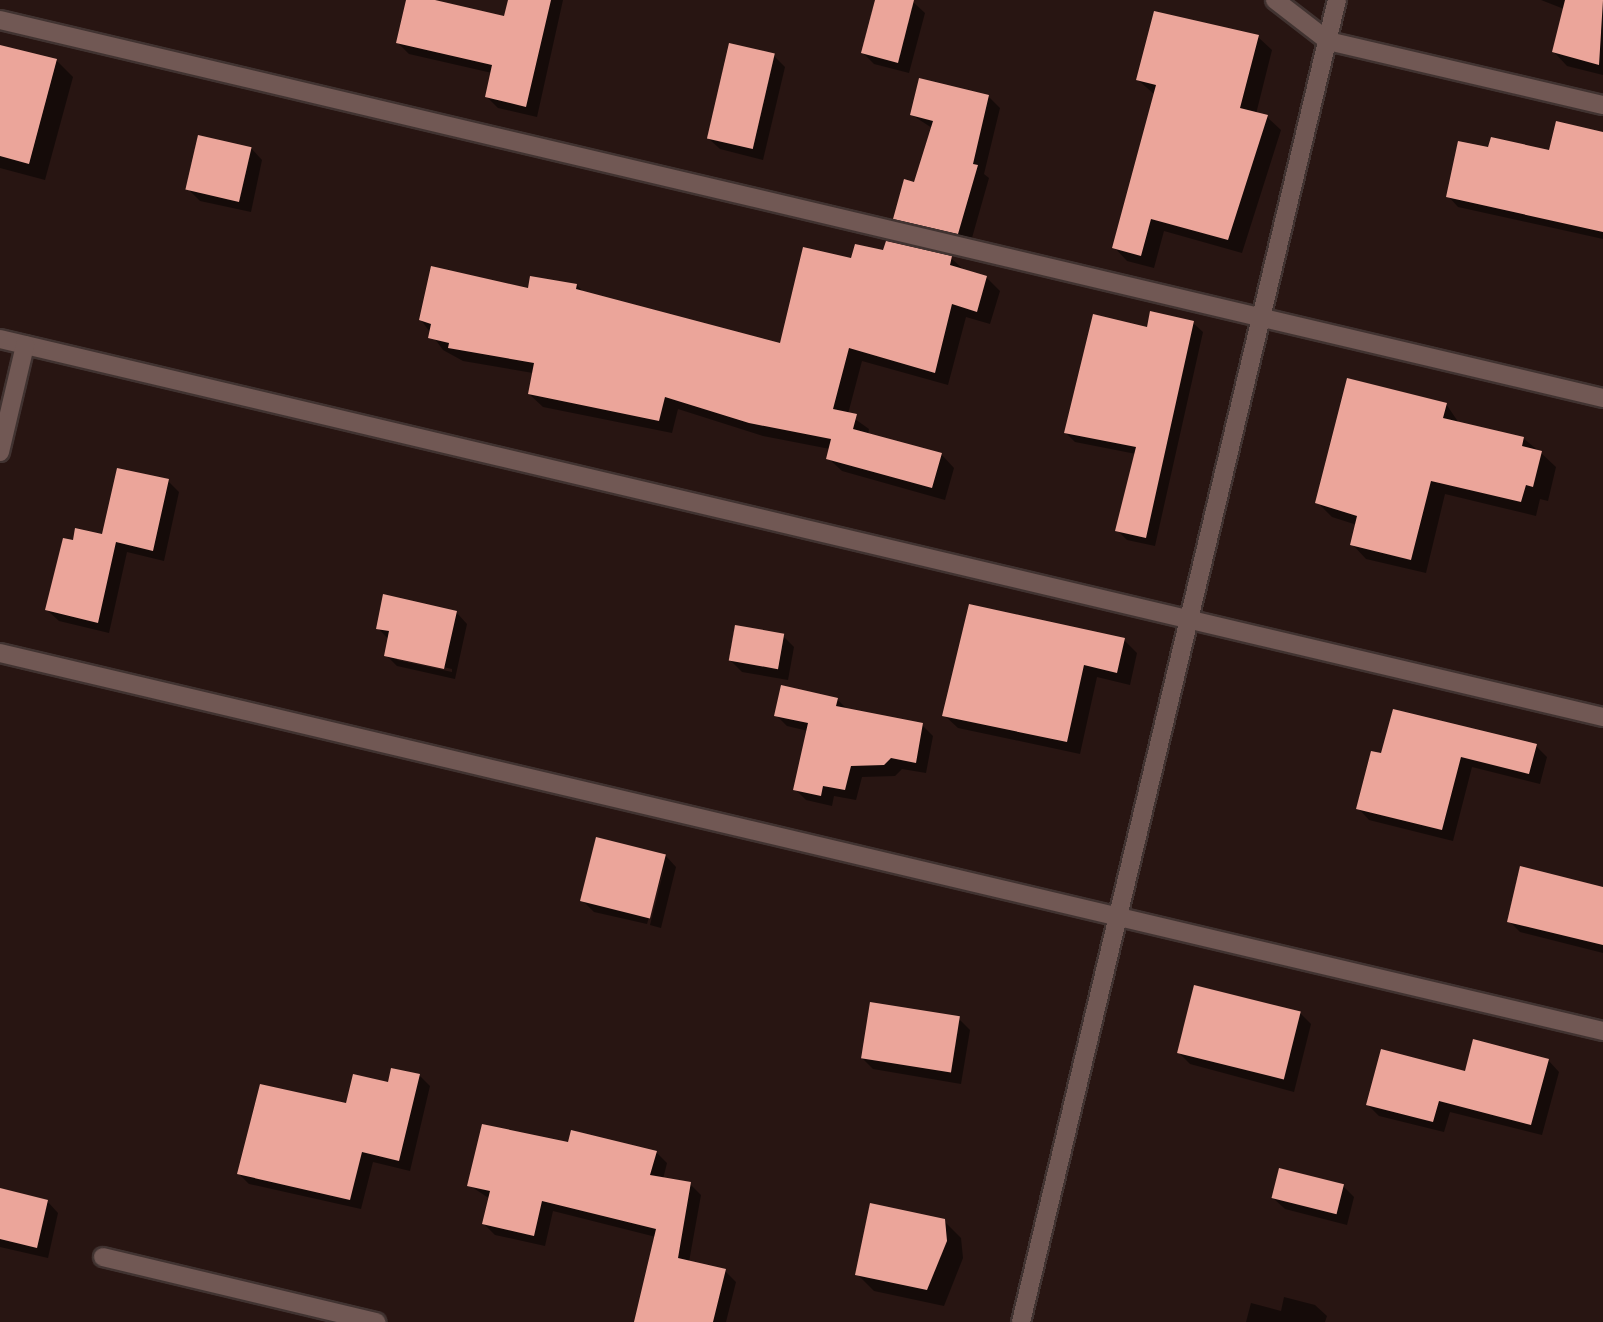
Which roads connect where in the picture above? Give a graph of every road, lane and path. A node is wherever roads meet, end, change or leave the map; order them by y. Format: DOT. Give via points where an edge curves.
graph roads {
  1 [pos="1275,0"];
  2 [pos="1337,0"];
  3 [pos="0,20"];
  4 [pos="1328,41"];
  5 [pos="1603,105"];
  6 [pos="1262,318"];
  7 [pos="0,339"];
  8 [pos="25,345"];
  9 [pos="1603,398"];
  10 [pos="0,452"];
  11 [pos="1189,619"];
  12 [pos="0,653"];
  13 [pos="1603,717"];
  14 [pos="1118,916"];
  15 [pos="1603,1031"];
  16 [pos="103,1257"];
  17 [pos="376,1322"];
  18 [pos="1021,1322"];
  1 -- 4 [label="street"];
  2 -- 4 [label="street"];
  3 -- 6 [label="street"];
  4 -- 5 [label="street"];
  4 -- 6 [label="street"];
  6 -- 9 [label="street"];
  6 -- 11 [label="street"];
  7 -- 8 [label="street"];
  8 -- 10 [label="street"];
  8 -- 11 [label="street"];
  11 -- 13 [label="street"];
  11 -- 14 [label="street"];
  12 -- 14 [label="street"];
  14 -- 15 [label="street"];
  14 -- 18 [label="street"];
  16 -- 17 [label="street"];
}
